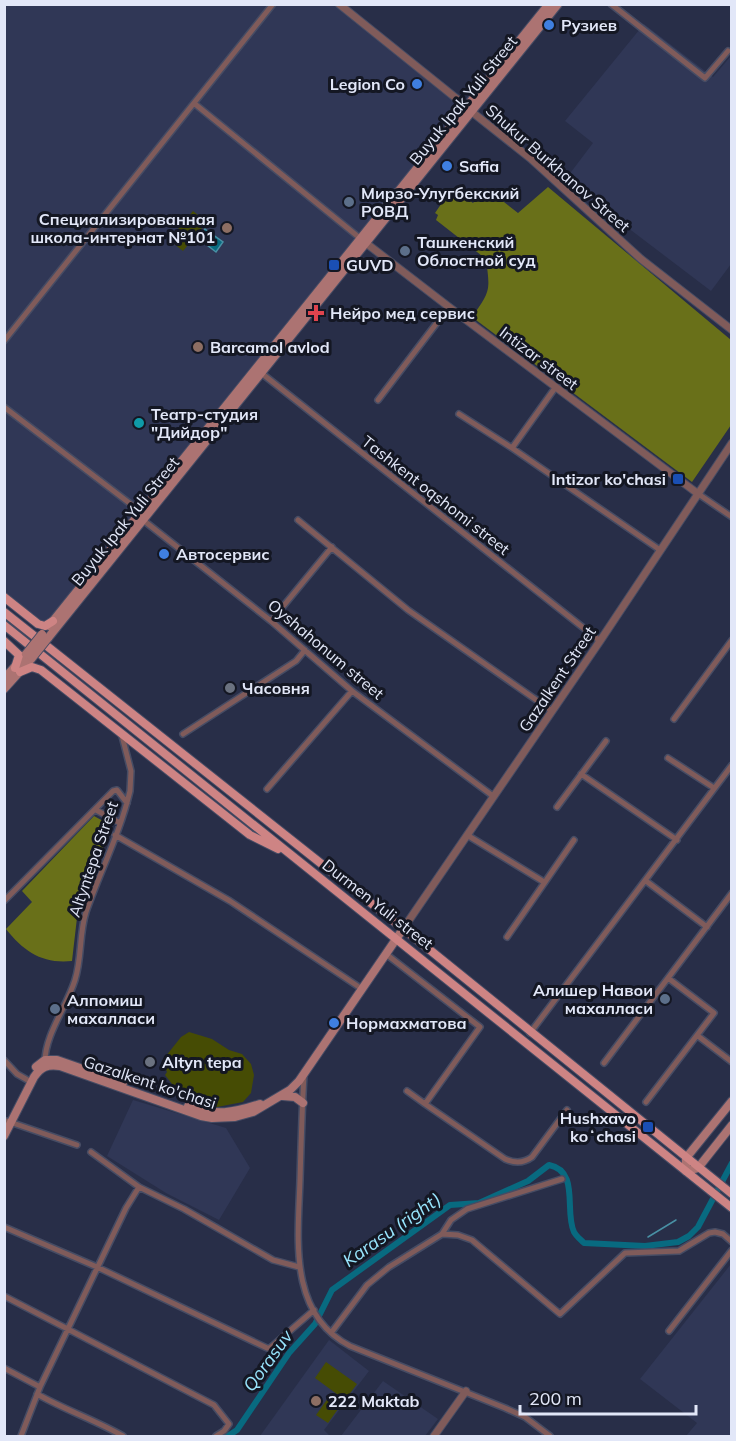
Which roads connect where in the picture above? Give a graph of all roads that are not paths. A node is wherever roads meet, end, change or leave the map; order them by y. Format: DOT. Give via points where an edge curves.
graph roads {
  1 [pos="273,4"];
  2 [pos="339,4"];
  3 [pos="549,4"];
  4 [pos="558,4"];
  5 [pos="611,4"];
  6 [pos="728,51"];
  7 [pos="195,104"];
  8 [pos="469,110"];
  9 [pos="363,241"];
  10 [pos="448,308"];
  11 [pos="732,330"];
  12 [pos="4,341"];
  13 [pos="258,371"];
  14 [pos="555,387"];
  15 [pos="378,400"];
  16 [pos="4,407"];
  17 [pos="459,414"];
  18 [pos="732,443"];
  19 [pos="512,448"];
  20 [pos="697,493"];
  21 [pos="142,516"];
  22 [pos="732,517"];
  23 [pos="298,520"];
  24 [pos="332,547"];
  25 [pos="660,550"];
  26 [pos="4,597"];
  27 [pos="4,612"];
  28 [pos="53,621"];
  29 [pos="271,621"];
  30 [pos="4,625"];
  31 [pos="45,636"];
  32 [pos="732,640"];
  33 [pos="4,641"];
  34 [pos="600,641"];
  35 [pos="305,650"];
  36 [pos="18,670"];
  37 [pos="4,679"];
  38 [pos="4,689"];
  39 [pos="352,691"];
  40 [pos="552,711"];
  41 [pos="674,719"];
  42 [pos="122,734"];
  43 [pos="183,734"];
  44 [pos="606,741"];
  45 [pos="136,751"];
  46 [pos="668,758"];
  47 [pos="732,765"];
  48 [pos="130,767"];
  49 [pos="581,774"];
  50 [pos="714,788"];
  51 [pos="267,789"];
  52 [pos="494,796"];
  53 [pos="127,803"];
  54 [pos="557,807"];
  55 [pos="96,810"];
  56 [pos="120,823"];
  57 [pos="116,835"];
  58 [pos="467,836"];
  59 [pos="574,840"];
  60 [pos="677,840"];
  61 [pos="292,856"];
  62 [pos="646,881"];
  63 [pos="544,882"];
  64 [pos="4,888"];
  65 [pos="732,893"];
  66 [pos="11,894"];
  67 [pos="4,901"];
  68 [pos="707,927"];
  69 [pos="403,929"];
  70 [pos="507,937"];
  71 [pos="397,938"];
  72 [pos="386,954"];
  73 [pos="668,978"];
  74 [pos="362,989"];
  75 [pos="530,1033"];
  76 [pos="698,1036"];
  77 [pos="4,1060"];
  78 [pos="732,1062"];
  79 [pos="45,1063"];
  80 [pos="604,1063"];
  81 [pos="304,1073"];
  82 [pos="30,1082"];
  83 [pos="407,1091"];
  84 [pos="278,1097"];
  85 [pos="732,1101"];
  86 [pos="646,1102"];
  87 [pos="303,1103"];
  88 [pos="425,1104"];
  89 [pos="567,1110"];
  90 [pos="8,1123"];
  91 [pos="732,1125"];
  92 [pos="4,1136"];
  93 [pos="77,1145"];
  94 [pos="91,1152"];
  95 [pos="686,1158"];
  96 [pos="698,1168"];
  97 [pos="686,1171"];
  98 [pos="562,1179"];
  99 [pos="139,1187"];
  100 [pos="729,1192"];
  101 [pos="732,1208"];
  102 [pos="4,1227"];
  103 [pos="442,1234"];
  104 [pos="732,1242"];
  105 [pos="732,1250"];
  106 [pos="97,1267"];
  107 [pos="299,1267"];
  108 [pos="4,1296"];
  109 [pos="314,1310"];
  110 [pos="69,1329"];
  111 [pos="669,1331"];
  112 [pos="331,1333"];
  113 [pos="4,1368"];
  114 [pos="40,1387"];
  115 [pos="466,1391"];
  116 [pos="37,1394"];
  117 [pos="21,1437"];
  118 [pos="123,1437"];
  119 [pos="216,1437"];
  120 [pos="434,1437"];
  121 [pos="550,1437"];
  1 -- 7 [label="street"];
  2 -- 8 [label="street, Shukur Burkhanov Street"];
  3 -- 8 [label="main road, Buyuk Ipak Yuli Street"];
  4 -- 8 [label="main road, Buyuk Ipak Yuli Street"];
  5 -- 6 [label="street" via="705,78"];
  7 -- 9 [label="street, Intizаr street"];
  7 -- 12 [label="street"];
  8 -- 9 [label="main road, Buyuk Ipak Yuli Street"];
  8 -- 11 [label="street, Shukur Burkhanov Street" via="530,158 641,259"];
  9 -- 10 [label="street, Intizаr street"];
  9 -- 13 [label="main road, Buyuk Ipak Yuli Street"];
  10 -- 14 [label="street, Intizаr street"];
  10 -- 15 [label="street"];
  13 -- 21 [label="main road, Buyuk Ipak Yuli Street"];
  13 -- 34 [label="street, Tаshkent oqshomi street"];
  14 -- 19 [label="street"];
  14 -- 20 [label="street, Intizаr street"];
  16 -- 21 [label="street, Oyshahonum street"];
  17 -- 19 [label="street"];
  18 -- 20 [label="street, Gazalkent Street"];
  19 -- 25 [label="street"];
  20 -- 22 [label="street"];
  20 -- 25 [label="street, Gazalkent Street"];
  21 -- 28 [label="main road, Buyuk Ipak Yuli Street"];
  21 -- 29 [label="street, Oyshahonum street"];
  21 -- 31 [label="main road, Buyuk Ipak Yuli Street"];
  23 -- 24 [label="street"];
  24 -- 29 [label="street"];
  24 -- 40 [label="street" via="408,610"];
  25 -- 34 [label="street, Gazalkent Street"];
  26 -- 28 [label="main road" via="40,625"];
  27 -- 69 [label="main road, Durmen Yuli street"];
  28 -- 31 [label="main road"];
  29 -- 35 [label="street, Oyshahonum street"];
  30 -- 61 [label="main road, Durmen Yuli street"];
  31 -- 36 [label="main road, Buyuk Ipak Yuli Street, bridge"];
  32 -- 41 [label="street"];
  33 -- 36 [label="main road" via="19,655"];
  34 -- 40 [label="street, Gazalkent Street"];
  35 -- 39 [label="street, Oyshahonum street"];
  35 -- 43 [label="street" via="296,661"];
  36 -- 37 [label="main road, Buyuk Ipak Yuli Street"];
  36 -- 38 [label="main road, Buyuk Ipak Yuli Street"];
  36 -- 42 [label="main road" via="42,670"];
  39 -- 51 [label="street"];
  39 -- 52 [label="street, Oyshahonum street"];
  40 -- 52 [label="street, Gazalkent Street"];
  42 -- 45 [label="main road"];
  42 -- 48 [label="street, Altyntepa Street"];
  44 -- 49 [label="street"];
  45 -- 48 [label="street"];
  45 -- 61 [label="main road" via="250,835"];
  46 -- 50 [label="street"];
  47 -- 50 [label="street"];
  48 -- 53 [label="street, Altyntepa Street"];
  49 -- 54 [label="street"];
  49 -- 60 [label="street"];
  50 -- 60 [label="street"];
  52 -- 58 [label="street, Gazalkent Street"];
  53 -- 55 [label="street" via="115,790"];
  53 -- 56 [label="street, Altyntepa Street"];
  55 -- 56 [label="street"];
  55 -- 66 [label="street"];
  56 -- 57 [label="street, Altyntepa Street"];
  57 -- 74 [label="street" via="230,901"];
  57 -- 79 [label="street, Altyntepa Street" via="85,914 76,979 45,1049"];
  58 -- 63 [label="street"];
  58 -- 69 [label="street, Gazalkent Street"];
  59 -- 63 [label="street"];
  60 -- 62 [label="street"];
  61 -- 71 [label="main road, Durmen Yuli street"];
  62 -- 68 [label="street"];
  62 -- 75 [label="street"];
  63 -- 70 [label="street"];
  64 -- 66 [label="street"];
  65 -- 68 [label="street"];
  66 -- 67 [label="street"];
  68 -- 73 [label="street"];
  69 -- 71 [label="main road, Gazalkent ko'chasi"];
  69 -- 75 [label="main road, Durmen Yuli street"];
  71 -- 72 [label="main road, Gazalkent ko'chasi"];
  71 -- 97 [label="main road, Durmen Yuli street"];
  72 -- 74 [label="main road, Gazalkent ko'chasi"];
  72 -- 88 [label="street" via="480,1027"];
  73 -- 76 [label="street" via="714,1013"];
  73 -- 80 [label="street"];
  74 -- 81 [label="main road, Gazalkent ko'chasi"];
  75 -- 95 [label="main road, Durmen Yuli street"];
  76 -- 78 [label="street"];
  76 -- 86 [label="street"];
  77 -- 82 [label="street"];
  79 -- 82 [label="main road, Altyntepa Street" via="36,1068"];
  79 -- 84 [label="main road, Gazalkent ko'chasi" via="61,1061 202,1111 219,1113 248,1108"];
  81 -- 84 [label="main road, Gazalkent ko'chasi"];
  81 -- 87 [label="street"];
  82 -- 90 [label="main road, Altyntepa Street"];
  83 -- 88 [label="street"];
  84 -- 87 [label="main road" via="292,1096"];
  85 -- 95 [label="main road"];
  87 -- 107 [label="street"];
  88 -- 89 [label="street" via="505,1159 517,1162 530,1159"];
  90 -- 92 [label="main road, Altyntepa Street"];
  90 -- 93 [label="street"];
  91 -- 96 [label="main road"];
  94 -- 99 [label="street"];
  95 -- 96 [label="main road, Durmen Yuli street"];
  95 -- 97 [label="main road"];
  96 -- 97 [label="main road"];
  96 -- 100 [label="main road, Durmen Yuli street"];
  97 -- 101 [label="main road, Durmen Yuli street"];
  98 -- 103 [label="street" via="467,1209 451,1220"];
  99 -- 106 [label="street"];
  99 -- 107 [label="street" via="273,1260"];
  102 -- 106 [label="street"];
  103 -- 104 [label="street" via="472,1240 560,1314 625,1253 679,1251 709,1233 723,1234"];
  103 -- 112 [label="street" via="367,1285"];
  105 -- 111 [label="street"];
  106 -- 109 [label="street" via="267,1348"];
  106 -- 110 [label="street"];
  107 -- 109 [label="street"];
  108 -- 110 [label="street"];
  109 -- 112 [label="street"];
  110 -- 114 [label="street"];
  110 -- 119 [label="street" via="214,1405 229,1424"];
  112 -- 115 [label="street" via="350,1346"];
  113 -- 114 [label="street"];
  114 -- 116 [label="street"];
  115 -- 120 [label="street"];
  115 -- 121 [label="street" via="525,1418"];
  116 -- 117 [label="street"];
  116 -- 118 [label="street"];
}
